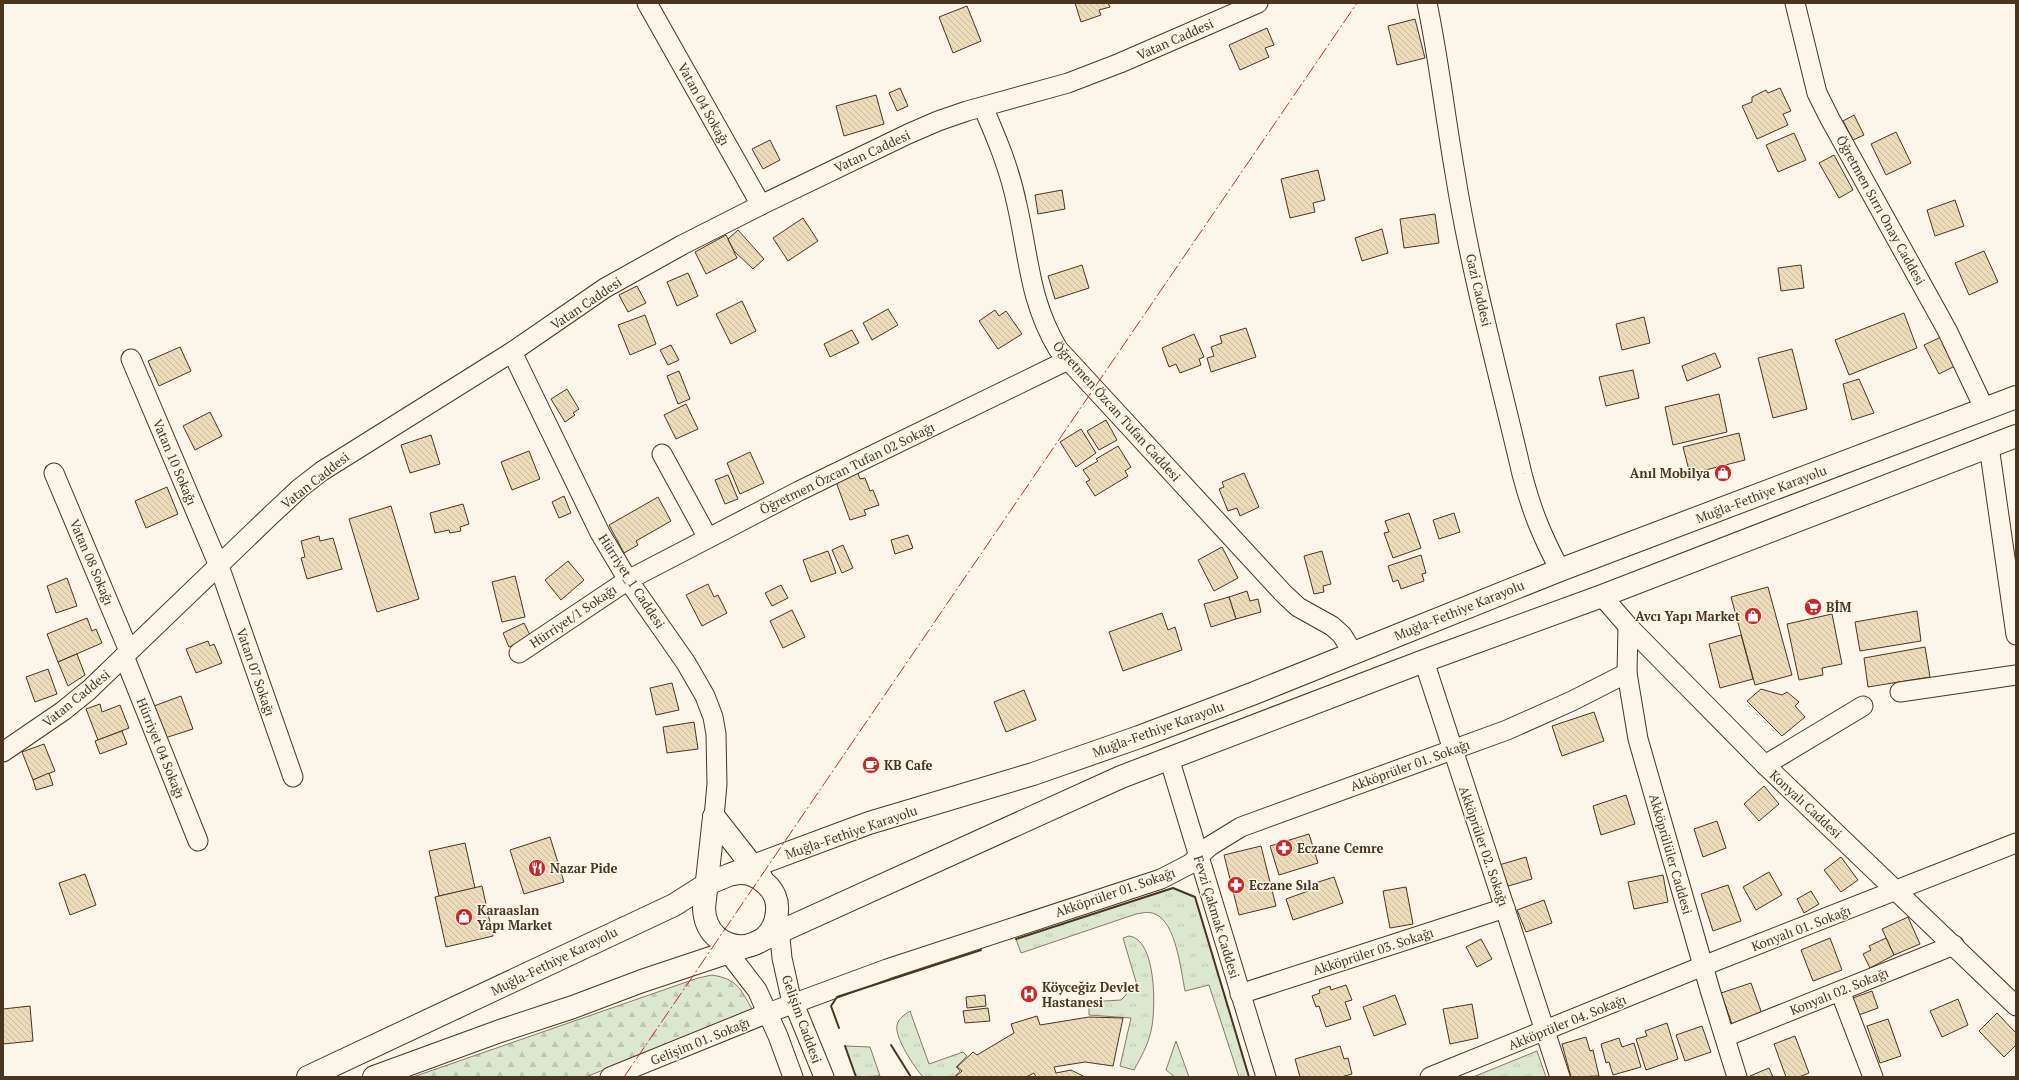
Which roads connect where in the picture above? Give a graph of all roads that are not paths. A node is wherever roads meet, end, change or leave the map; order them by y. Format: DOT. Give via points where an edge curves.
graph roads {
  1 [pos="647,3"];
  2 [pos="1258,3"];
  3 [pos="1427,3"];
  4 [pos="1795,3"];
  5 [pos="983,107"];
  6 [pos="761,205"];
  7 [pos="512,352"];
  8 [pos="131,359"];
  9 [pos="1068,360"];
  10 [pos="2016,397"];
  11 [pos="1985,410"];
  12 [pos="2016,436"];
  13 [pos="1989,446"];
  14 [pos="662,454"];
  15 [pos="54,473"];
  16 [pos="708,538"];
  17 [pos="219,566"];
  18 [pos="1560,570"];
  19 [pos="628,580"];
  20 [pos="1602,596"];
  21 [pos="1628,626"];
  22 [pos="2016,636"];
  23 [pos="519,653"];
  24 [pos="1353,653"];
  25 [pos="127,654"];
  26 [pos="1424,661"];
  27 [pos="1627,673"];
  28 [pos="2016,675"];
  29 [pos="1900,692"];
  30 [pos="1863,706"];
  31 [pos="1452,750"];
  32 [pos="3,752"];
  33 [pos="1169,758"];
  34 [pos="1765,764"];
  35 [pos="293,777"];
  36 [pos="714,816"];
  37 [pos="198,841"];
  38 [pos="2016,843"];
  39 [pos="1199,857"];
  40 [pos="759,874"];
  41 [pos="1898,891"];
  42 [pos="706,892"];
  43 [pos="1505,908"];
  44 [pos="778,923"];
  45 [pos="721,944"];
  46 [pos="1954,945"];
  47 [pos="1703,966"];
  48 [pos="1840,991"];
  49 [pos="1240,994"];
  50 [pos="794,1003"];
  51 [pos="2016,1006"];
  52 [pos="768,1013"];
  53 [pos="1546,1031"];
  54 [pos="1725,1037"];
  55 [pos="308,1077"];
  56 [pos="374,1077"];
  57 [pos="610,1077"];
  58 [pos="792,1077"];
  59 [pos="824,1077"];
  60 [pos="1266,1077"];
  61 [pos="1430,1077"];
  62 [pos="1560,1077"];
  63 [pos="1737,1077"];
  64 [pos="1873,1077"];
  1 -- 6 [label="street, Vatan 04 Sokağı"];
  2 -- 5 [label="street, Vatan Caddesi" via="1147,52 1068,83"];
  3 -- 18 [label="street, Gazi Caddesi" via="1461,203 1522,474 1530,508 1540,534"];
  4 -- 11 [label="street, Öğretmen Sırrı Onay Caddesi" via="1817,93 1947,330"];
  5 -- 6 [label="street, Vatan Caddesi" via="967,110 908,134"];
  5 -- 9 [label="street, Öğretmen Özcan Tufan Caddesi" via="1008,167 1018,206 1029,275 1042,318 1058,348"];
  6 -- 7 [label="street, Vatan Caddesi" via="605,288"];
  7 -- 17 [label="street, Vatan Caddesi" via="322,471 300,488"];
  7 -- 19 [label="street, Hürriyet_1 Caddesi" via="588,512"];
  8 -- 17 [label="street, Vatan 10 Sokağı"];
  9 -- 16 [label="street, Öğretmen Özcan Tufan 02 Sokağı"];
  9 -- 24 [label="street, Öğretmen Özcan Tufan Caddesi" via="1284,594 1298,606 1332,626"];
  10 -- 11 [label="highway, Muğla-Fethiye Karayolu"];
  11 -- 18 [label="highway, Muğla-Fethiye Karayolu"];
  12 -- 13 [label="highway"];
  13 -- 20 [label="highway"];
  13 -- 22 [label="street"];
  14 -- 16 [label="street"];
  15 -- 25 [label="street, Vatan 08 Sokağı"];
  16 -- 19 [label="street, Öğretmen Özcan Tufan 02 Sokağı"];
  17 -- 25 [label="street, Vatan Caddesi"];
  17 -- 35 [label="street, Vatan 07 Sokağı"];
  18 -- 24 [label="highway, Muğla-Fethiye Karayolu"];
  19 -- 23 [label="street, Hürriyet/1 Sokağı"];
  19 -- 36 [label="street, Hürriyet_1 Caddesi" via="686,663 705,696 716,734"];
  20 -- 21 [label="street, Konyalı Caddesi"];
  20 -- 26 [label="highway"];
  21 -- 27 [label="street, Akköprülüler Caddesi"];
  21 -- 34 [label="street, Konyalı Caddesi"];
  24 -- 40 [label="highway, Muğla-Fethiye Karayolu" via="1252,694 1079,758 869,823"];
  25 -- 32 [label="street, Vatan Caddesi" via="63,711"];
  25 -- 37 [label="street, Hürriyet 04 Sokağı"];
  26 -- 31 [label="street, Akköprüler 02. Sokağı"];
  26 -- 33 [label="highway"];
  27 -- 31 [label="street, Akköprüler 01. Sokağı" via="1543,715"];
  27 -- 47 [label="street, Akköprülüler Caddesi" via="1638,740"];
  28 -- 29 [label="street"];
  30 -- 34 [label="street"];
  31 -- 39 [label="street, Akköprüler 01. Sokağı" via="1242,827 1210,846"];
  31 -- 43 [label="street, Akköprüler 02. Sokağı"];
  33 -- 39 [label="street, Fevzi Çakmak Caddesi"];
  33 -- 44 [label="highway"];
  34 -- 41 [label="street, Konyalı Caddesi"];
  36 -- 40 [label="highway"];
  36 -- 42 [label="highway"];
  38 -- 41 [label="street, Konyalı 01. Sokağı"];
  39 -- 49 [label="street, Fevzi Çakmak Caddesi"];
  39 -- 50 [label="street, Akköprüler 01. Sokağı" via="1176,872 1161,878 887,969"];
  40 -- 42 [label="highway, Muğla-Fethiye Karayolu" via="729,875"];
  40 -- 44 [label="highway" via="775,896"];
  41 -- 46 [label="street, Konyalı Caddesi"];
  41 -- 47 [label="street, Konyalı 01. Sokağı"];
  42 -- 45 [label="highway" via="706,920"];
  42 -- 55 [label="highway, Muğla-Fethiye Karayolu"];
  43 -- 49 [label="street, Akköprüler 03. Sokağı"];
  43 -- 53 [label="street, Akköprüler 02. Sokağı"];
  44 -- 45 [label="highway" via="754,944"];
  44 -- 50 [label="street, Gelişim Caddesi" via="785,976"];
  45 -- 52 [label="street" via="757,990"];
  45 -- 56 [label="highway" via="642,981"];
  46 -- 48 [label="street, Konyalı 02. Sokağı"];
  46 -- 51 [label="street, Konyalı Caddesi"];
  47 -- 53 [label="street, Akköprüler 04. Sokağı"];
  47 -- 54 [label="street, Akköprülüler Caddesi"];
  48 -- 54 [label="street, Konyalı 02. Sokağı"];
  48 -- 64 [label="street"];
  49 -- 60 [label="street, Fevzi Çakmak Caddesi"];
  50 -- 52 [label="street, Akköprüler 01. Sokağı"];
  50 -- 59 [label="street, Gelişim Caddesi"];
  52 -- 57 [label="street, Gelişim 01. Sokağı"];
  52 -- 58 [label="street"];
  53 -- 61 [label="street, Akköprüler 04. Sokağı"];
  53 -- 62 [label="street, Akköprüler 02. Sokağı"];
  54 -- 63 [label="street, Akköprülüler Caddesi"];
}
